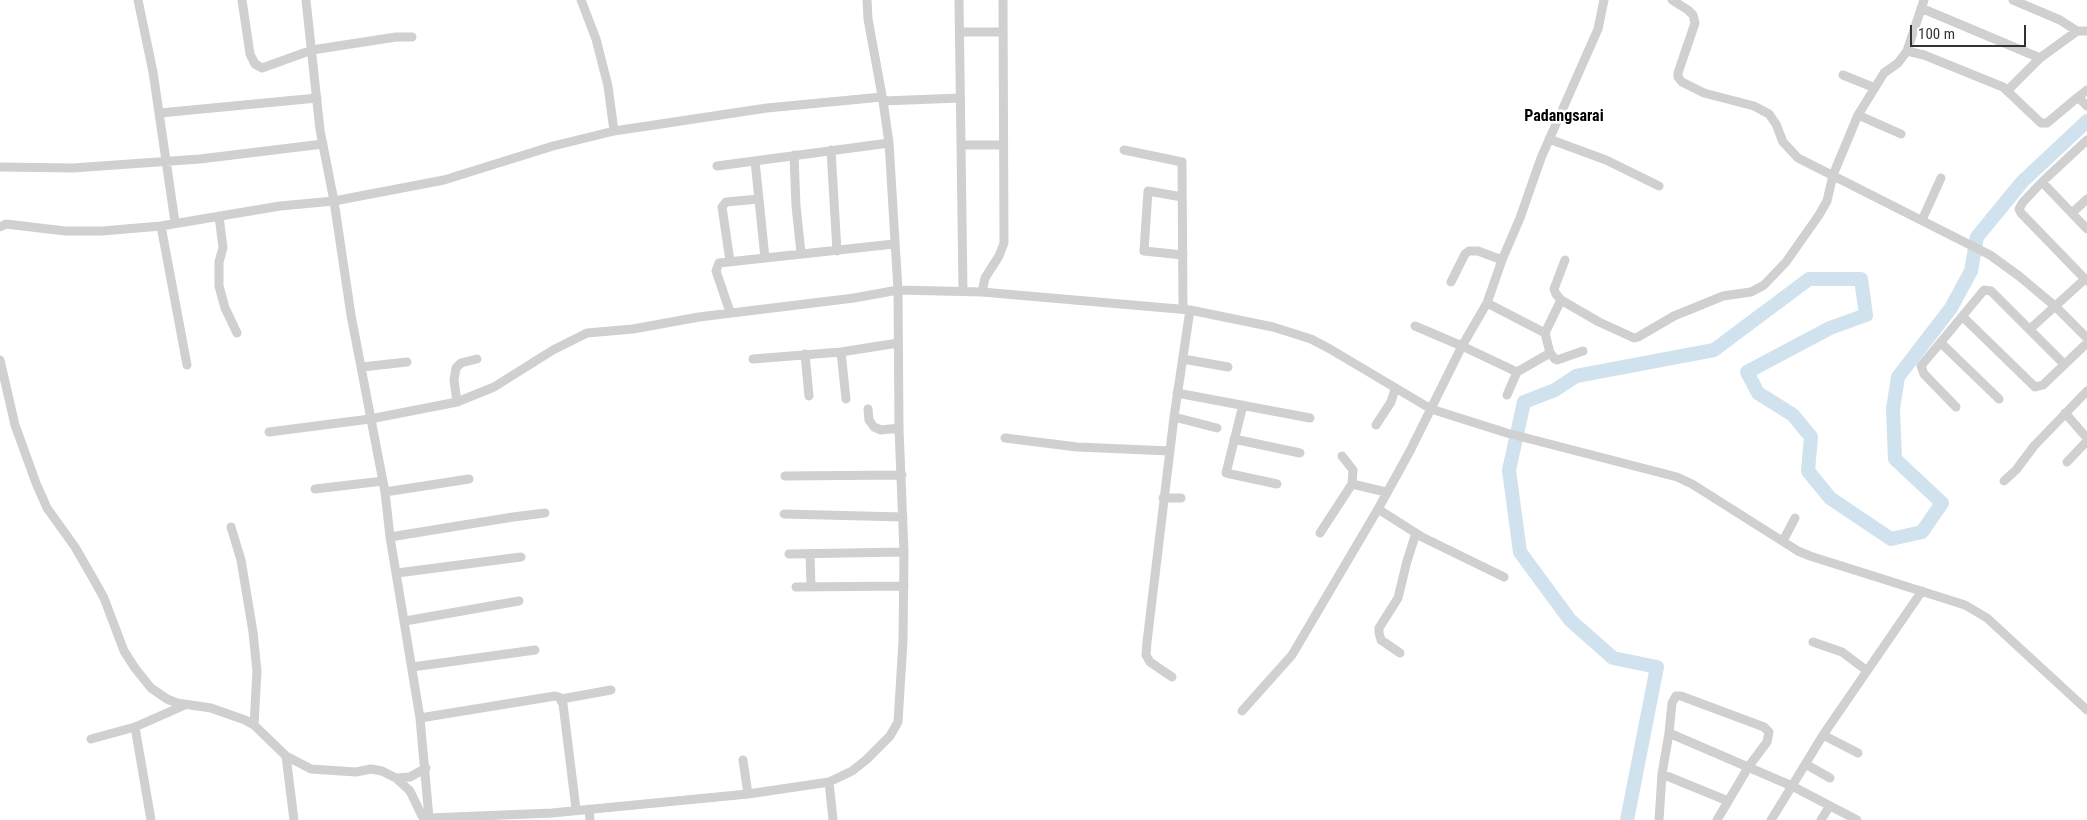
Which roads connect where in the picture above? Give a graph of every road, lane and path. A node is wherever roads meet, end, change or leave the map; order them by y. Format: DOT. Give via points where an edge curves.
graph roads {
  1 [pos="138,0"];
  2 [pos="242,0"];
  3 [pos="306,0"];
  4 [pos="581,0"];
  5 [pos="866,0"];
  6 [pos="959,0"];
  7 [pos="1003,0"];
  8 [pos="1604,0"];
  9 [pos="1672,0"];
  10 [pos="2013,0"];
  11 [pos="1923,4"];
  12 [pos="2077,31"];
  13 [pos="2087,31"];
  14 [pos="960,32"];
  15 [pos="1003,32"];
  16 [pos="412,37"];
  17 [pos="312,50"];
  18 [pos="1907,51"];
  19 [pos="2040,58"];
  20 [pos="1843,74"];
  21 [pos="1875,88"];
  22 [pos="2087,90"];
  23 [pos="2008,91"];
  24 [pos="2078,97"];
  25 [pos="316,98"];
  26 [pos="960,98"];
  27 [pos="883,99"];
  28 [pos="2087,106"];
  29 [pos="160,113"];
  30 [pos="1858,115"];
  31 [pos="614,131"];
  32 [pos="1901,134"];
  33 [pos="1549,140"];
  34 [pos="2087,140"];
  35 [pos="889,143"];
  36 [pos="323,144"];
  37 [pos="1003,144"];
  38 [pos="962,145"];
  39 [pos="831,150"];
  40 [pos="1124,150"];
  41 [pos="794,155"];
  42 [pos="166,161"];
  43 [pos="755,161"];
  44 [pos="717,166"];
  45 [pos="0,167"];
  46 [pos="1833,175"];
  47 [pos="1941,178"];
  48 [pos="2042,182"];
  49 [pos="1659,186"];
  50 [pos="1182,197"];
  51 [pos="759,199"];
  52 [pos="2087,199"];
  53 [pos="334,201"];
  54 [pos="2072,214"];
  55 [pos="220,216"];
  56 [pos="1922,220"];
  57 [pos="175,222"];
  58 [pos="162,226"];
  59 [pos="0,227"];
  60 [pos="2087,229"];
  61 [pos="894,244"];
  62 [pos="837,251"];
  63 [pos="801,253"];
  64 [pos="1183,255"];
  65 [pos="765,258"];
  66 [pos="1502,260"];
  67 [pos="1566,260"];
  68 [pos="730,261"];
  69 [pos="2086,280"];
  70 [pos="1451,282"];
  71 [pos="898,290"];
  72 [pos="963,291"];
  73 [pos="982,292"];
  74 [pos="1561,300"];
  75 [pos="1487,304"];
  76 [pos="2056,307"];
  77 [pos="1187,309"];
  78 [pos="730,312"];
  79 [pos="1963,317"];
  80 [pos="1414,326"];
  81 [pos="2030,329"];
  82 [pos="237,333"];
  83 [pos="1545,333"];
  84 [pos="2087,338"];
  85 [pos="1941,343"];
  86 [pos="2087,343"];
  87 [pos="898,344"];
  88 [pos="1462,346"];
  89 [pos="1583,351"];
  90 [pos="841,352"];
  91 [pos="1550,352"];
  92 [pos="805,354"];
  93 [pos="754,359"];
  94 [pos="0,360"];
  95 [pos="477,360"];
  96 [pos="1182,360"];
  97 [pos="407,362"];
  98 [pos="2064,364"];
  99 [pos="187,365"];
  100 [pos="362,367"];
  101 [pos="1228,367"];
  102 [pos="1517,372"];
  103 [pos="1395,389"];
  104 [pos="2087,391"];
  105 [pos="1177,393"];
  106 [pos="1507,395"];
  107 [pos="809,396"];
  108 [pos="846,399"];
  109 [pos="1999,399"];
  110 [pos="457,402"];
  111 [pos="1243,405"];
  112 [pos="1956,407"];
  113 [pos="868,409"];
  114 [pos="1431,409"];
  115 [pos="2065,413"];
  116 [pos="1174,417"];
  117 [pos="370,418"];
  118 [pos="1310,418"];
  119 [pos="1376,425"];
  120 [pos="899,428"];
  121 [pos="1217,428"];
  122 [pos="269,432"];
  123 [pos="1005,438"];
  124 [pos="1234,439"];
  125 [pos="2087,439"];
  126 [pos="1170,451"];
  127 [pos="1300,453"];
  128 [pos="1342,456"];
  129 [pos="2067,462"];
  130 [pos="902,475"];
  131 [pos="785,476"];
  132 [pos="469,479"];
  133 [pos="2004,480"];
  134 [pos="383,481"];
  135 [pos="1277,484"];
  136 [pos="1352,484"];
  137 [pos="315,489"];
  138 [pos="385,492"];
  139 [pos="1386,492"];
  140 [pos="1163,498"];
  141 [pos="1181,498"];
  142 [pos="1378,509"];
  143 [pos="545,513"];
  144 [pos="784,514"];
  145 [pos="903,517"];
  146 [pos="1795,518"];
  147 [pos="231,527"];
  148 [pos="1320,533"];
  149 [pos="1416,533"];
  150 [pos="390,537"];
  151 [pos="1783,541"];
  152 [pos="904,552"];
  153 [pos="789,554"];
  154 [pos="810,554"];
  155 [pos="521,558"];
  156 [pos="397,573"];
  157 [pos="1504,577"];
  158 [pos="904,586"];
  159 [pos="796,587"];
  160 [pos="812,587"];
  161 [pos="1922,591"];
  162 [pos="519,601"];
  163 [pos="405,620"];
  164 [pos="1813,642"];
  165 [pos="535,650"];
  166 [pos="1400,653"];
  167 [pos="412,667"];
  168 [pos="1866,670"];
  169 [pos="1172,677"];
  170 [pos="612,690"];
  171 [pos="562,699"];
  172 [pos="185,706"];
  173 [pos="1242,710"];
  174 [pos="2087,710"];
  175 [pos="420,718"];
  176 [pos="254,725"];
  177 [pos="135,727"];
  178 [pos="1669,733"];
  179 [pos="1824,735"];
  180 [pos="91,739"];
  181 [pos="1858,753"];
  182 [pos="286,756"];
  183 [pos="743,760"];
  184 [pos="1807,764"];
  185 [pos="1749,766"];
  186 [pos="426,768"];
  187 [pos="1662,774"];
  188 [pos="396,778"];
  189 [pos="1830,778"];
  190 [pos="829,782"];
  191 [pos="1792,786"];
  192 [pos="748,794"];
  193 [pos="1728,801"];
  194 [pos="1829,807"];
  195 [pos="576,809"];
  196 [pos="589,809"];
  197 [pos="552,816"];
  198 [pos="423,818"];
  199 [pos="1661,819"];
  200 [pos="151,820"];
  201 [pos="294,820"];
  202 [pos="590,820"];
  203 [pos="832,820"];
  204 [pos="1717,820"];
  205 [pos="1771,820"];
  206 [pos="1821,820"];
  207 [pos="1857,820"];
  1 -- 29 [label="street"];
  2 -- 17 [label="street" via="250,54 258,67"];
  3 -- 17 [label="street"];
  4 -- 31 [label="street" via="608,86"];
  5 -- 27 [label="street"];
  6 -- 14 [label="street"];
  7 -- 15 [label="street"];
  8 -- 33 [label="street" via="1598,29"];
  9 -- 46 [label="street" via="1688,10 1695,23 1678,73 1680,80 1704,93 1754,106 1769,114 1791,152"];
  10 -- 12 [label="street"];
  11 -- 18 [label="street"];
  11 -- 19 [label="street"];
  12 -- 13 [label="street"];
  12 -- 19 [label="street"];
  14 -- 15 [label="street"];
  14 -- 26 [label="street"];
  15 -- 37 [label="street"];
  16 -- 17 [label="street"];
  17 -- 25 [label="street"];
  18 -- 21 [label="street" via="1898,63 1886,70"];
  18 -- 23 [label="street"];
  19 -- 23 [label="street"];
  20 -- 21 [label="street"];
  21 -- 30 [label="street"];
  22 -- 24 [label="street"];
  23 -- 24 [label="street" via="2044,124"];
  24 -- 28 [label="street"];
  25 -- 29 [label="street"];
  25 -- 36 [label="street"];
  26 -- 27 [label="street"];
  26 -- 38 [label="street"];
  27 -- 31 [label="street" via="767,108"];
  27 -- 35 [label="street"];
  29 -- 42 [label="street"];
  30 -- 32 [label="street"];
  30 -- 46 [label="street"];
  31 -- 53 [label="street" via="444,180"];
  33 -- 49 [label="street" via="1606,160"];
  33 -- 66 [label="street"];
  34 -- 48 [label="street"];
  35 -- 39 [label="street"];
  35 -- 61 [label="street"];
  36 -- 42 [label="street" via="200,160"];
  36 -- 53 [label="street"];
  37 -- 38 [label="street"];
  37 -- 73 [label="street" via="1004,243 985,278"];
  38 -- 72 [label="street"];
  39 -- 41 [label="street"];
  39 -- 62 [label="street"];
  40 -- 50 [label="street" via="1182,162"];
  41 -- 43 [label="street"];
  41 -- 63 [label="street"];
  42 -- 45 [label="street" via="73,168"];
  42 -- 57 [label="street"];
  43 -- 44 [label="street"];
  43 -- 51 [label="street"];
  46 -- 56 [label="street"];
  46 -- 74 [label="street" via="1827,201 1809,230 1779,272 1756,290 1719,298 1674,316 1634,338"];
  47 -- 56 [label="street"];
  48 -- 54 [label="street"];
  48 -- 69 [label="street" via="2020,206 2020,213"];
  50 -- 64 [label="street"];
  50 -- 64 [label="street" via="1148,191 1144,251"];
  51 -- 65 [label="street"];
  51 -- 68 [label="street" via="726,202 722,207"];
  52 -- 54 [label="street"];
  53 -- 55 [label="street"];
  53 -- 100 [label="street"];
  54 -- 60 [label="street"];
  55 -- 57 [label="street"];
  55 -- 82 [label="street" via="223,248 219,262 220,286 225,308"];
  56 -- 76 [label="street" via="1967,246 1990,255"];
  57 -- 58 [label="street"];
  58 -- 59 [label="street" via="86,232 6,224"];
  58 -- 99 [label="street"];
  61 -- 62 [label="street"];
  61 -- 71 [label="street"];
  62 -- 63 [label="street"];
  63 -- 65 [label="street"];
  64 -- 77 [label="street"];
  65 -- 68 [label="street"];
  66 -- 70 [label="street" via="1478,251 1469,252"];
  66 -- 75 [label="street"];
  67 -- 74 [label="street" via="1554,288"];
  68 -- 78 [label="street" via="719,263 716,268"];
  69 -- 76 [label="street"];
  71 -- 72 [label="street"];
  71 -- 78 [label="street"];
  71 -- 87 [label="street"];
  72 -- 73 [label="street"];
  73 -- 77 [label="street"];
  74 -- 83 [label="street"];
  75 -- 83 [label="street"];
  75 -- 88 [label="street"];
  76 -- 81 [label="street"];
  76 -- 84 [label="street"];
  77 -- 96 [label="street"];
  77 -- 103 [label="street" via="1305,337"];
  78 -- 110 [label="street" via="633,329 587,333 494,387"];
  79 -- 81 [label="street" via="1987,289"];
  79 -- 85 [label="street"];
  79 -- 98 [label="street" via="2035,387 2043,385"];
  80 -- 88 [label="street"];
  81 -- 98 [label="street"];
  83 -- 91 [label="street"];
  85 -- 109 [label="street"];
  85 -- 112 [label="street" via="1923,363 1921,370"];
  86 -- 98 [label="street"];
  87 -- 90 [label="street"];
  87 -- 120 [label="street"];
  88 -- 102 [label="street"];
  88 -- 114 [label="street"];
  89 -- 91 [label="street" via="1557,360"];
  90 -- 92 [label="street"];
  90 -- 108 [label="street"];
  91 -- 102 [label="street"];
  92 -- 93 [label="street"];
  92 -- 107 [label="street"];
  94 -- 172 [label="street" via="15,425 47,508 104,598 117,634 135,668 152,688"];
  95 -- 110 [label="street" via="461,363 456,368"];
  96 -- 101 [label="street"];
  96 -- 105 [label="street"];
  97 -- 100 [label="street"];
  100 -- 117 [label="street"];
  102 -- 106 [label="street"];
  103 -- 114 [label="street"];
  103 -- 119 [label="street" via="1391,402"];
  104 -- 115 [label="street"];
  105 -- 111 [label="street"];
  105 -- 116 [label="street"];
  110 -- 117 [label="street"];
  111 -- 118 [label="street"];
  111 -- 124 [label="street"];
  113 -- 120 [label="street" via="869,420 874,427 881,430"];
  114 -- 139 [label="street"];
  114 -- 151 [label="street" via="1507,433 1677,477"];
  115 -- 125 [label="street"];
  115 -- 133 [label="street"];
  116 -- 121 [label="street"];
  116 -- 126 [label="street"];
  117 -- 122 [label="street"];
  117 -- 134 [label="street"];
  120 -- 130 [label="street"];
  123 -- 126 [label="street" via="1077,447"];
  124 -- 127 [label="street"];
  124 -- 135 [label="street" via="1226,473"];
  125 -- 129 [label="street"];
  126 -- 140 [label="street"];
  128 -- 136 [label="street" via="1353,470"];
  130 -- 131 [label="street"];
  130 -- 145 [label="street"];
  132 -- 138 [label="street"];
  134 -- 137 [label="street"];
  134 -- 138 [label="street"];
  136 -- 139 [label="street"];
  136 -- 148 [label="street"];
  138 -- 150 [label="street"];
  139 -- 142 [label="street"];
  140 -- 141 [label="street"];
  140 -- 169 [label="street" via="1146,654 1155,666"];
  142 -- 149 [label="street"];
  142 -- 173 [label="street" via="1292,655"];
  143 -- 150 [label="street"];
  144 -- 145 [label="street"];
  145 -- 152 [label="street"];
  146 -- 151 [label="street"];
  147 -- 176 [label="street" via="241,560 253,632 257,671"];
  149 -- 157 [label="street"];
  149 -- 166 [label="street" via="1398,598 1379,633 1381,640"];
  150 -- 156 [label="street"];
  151 -- 161 [label="street" via="1810,556"];
  152 -- 154 [label="street"];
  152 -- 158 [label="street"];
  153 -- 154 [label="street"];
  154 -- 160 [label="street"];
  155 -- 156 [label="street"];
  156 -- 163 [label="street"];
  158 -- 160 [label="street"];
  158 -- 190 [label="street" via="898,722 885,742 866,760"];
  159 -- 160 [label="street"];
  161 -- 168 [label="street"];
  161 -- 174 [label="street" via="1965,605 1987,618"];
  162 -- 163 [label="street"];
  163 -- 167 [label="street"];
  164 -- 168 [label="street" via="1842,652"];
  165 -- 167 [label="street"];
  167 -- 175 [label="street"];
  168 -- 179 [label="street"];
  170 -- 171 [label="street"];
  171 -- 175 [label="street" via="555,696"];
  171 -- 195 [label="street"];
  172 -- 176 [label="street" via="218,710"];
  172 -- 177 [label="street"];
  175 -- 186 [label="street"];
  176 -- 182 [label="street"];
  177 -- 180 [label="street"];
  177 -- 200 [label="street"];
  178 -- 185 [label="street"];
  178 -- 185 [label="street" via="1672,703 1676,696 1764,727 1769,732 1767,742"];
  178 -- 187 [label="street"];
  179 -- 181 [label="street"];
  179 -- 184 [label="street"];
  182 -- 188 [label="street" via="311,769 356,772 371,769"];
  182 -- 201 [label="street"];
  183 -- 192 [label="street"];
  184 -- 189 [label="street"];
  184 -- 191 [label="street"];
  185 -- 191 [label="street"];
  185 -- 193 [label="street"];
  186 -- 188 [label="street" via="410,776"];
  186 -- 198 [label="street"];
  187 -- 193 [label="street"];
  187 -- 199 [label="street"];
  188 -- 198 [label="street" via="410,791"];
  190 -- 192 [label="street"];
  190 -- 203 [label="street"];
  191 -- 194 [label="street"];
  191 -- 205 [label="street"];
  192 -- 196 [label="street"];
  193 -- 204 [label="street"];
  194 -- 206 [label="street"];
  194 -- 207 [label="street"];
  195 -- 196 [label="street"];
  195 -- 197 [label="street"];
  196 -- 202 [label="street"];
  197 -- 198 [label="street"];
}
